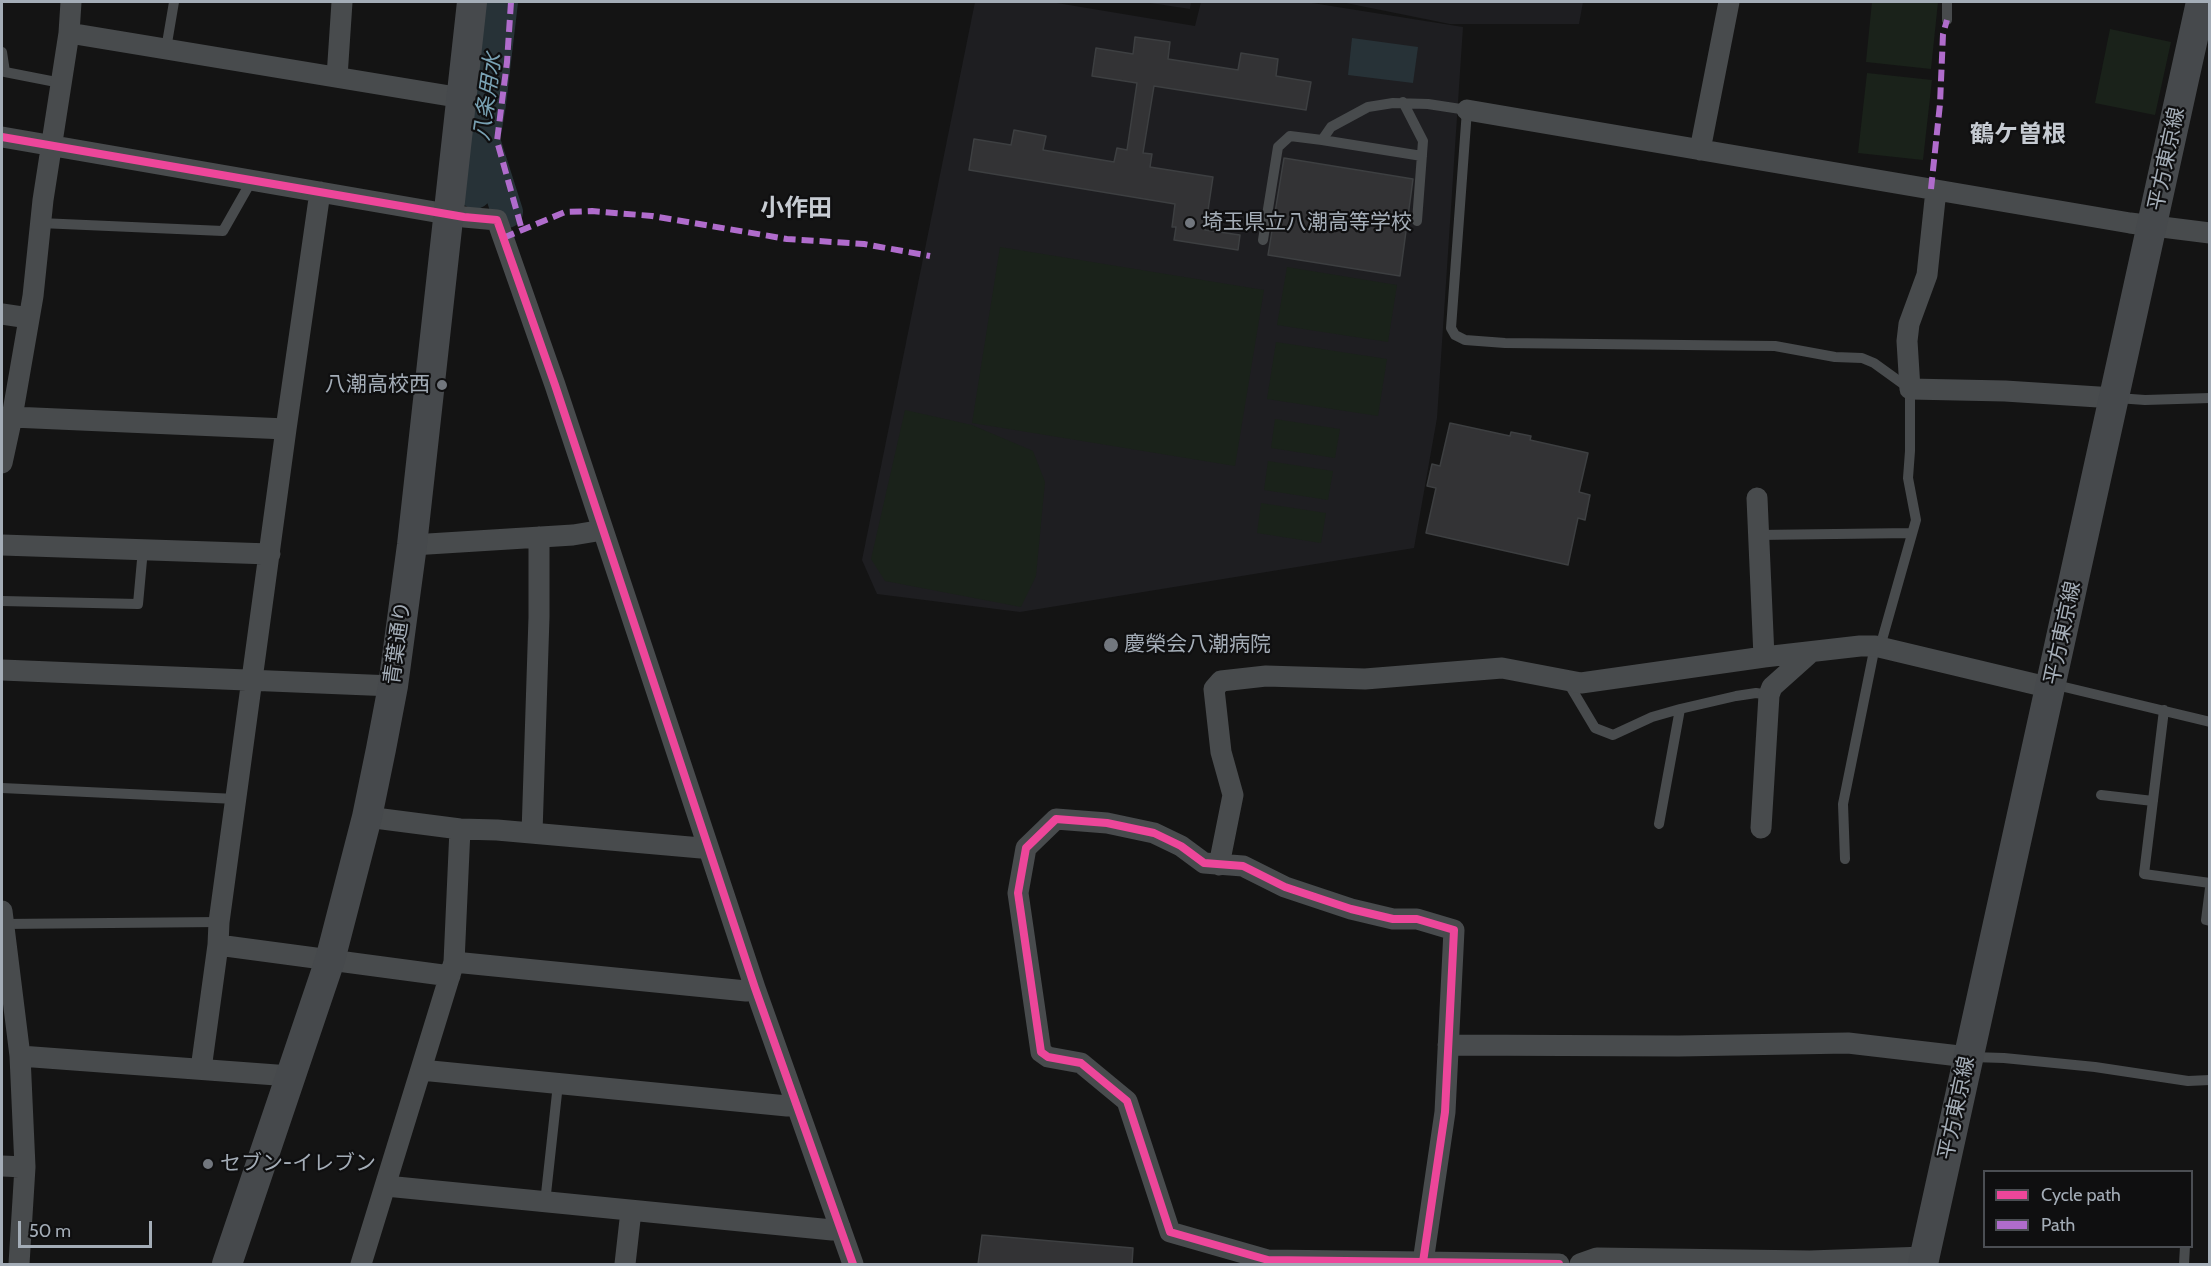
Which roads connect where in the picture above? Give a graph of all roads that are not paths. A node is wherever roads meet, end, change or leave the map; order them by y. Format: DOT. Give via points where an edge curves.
graph roads {
  1 [pos="71,2"];
  2 [pos="174,2"];
  3 [pos="342,2"];
  4 [pos="472,2"];
  5 [pos="1729,2"];
  6 [pos="1947,2"];
  7 [pos="2201,2"];
  8 [pos="1947,20"];
  9 [pos="69,33"];
  10 [pos="166,49"];
  11 [pos="2,52"];
  12 [pos="337,77"];
  13 [pos="61,83"];
  14 [pos="462,98"];
  15 [pos="1403,102"];
  16 [pos="1467,110"];
  17 [pos="2,136"];
  18 [pos="1322,140"];
  19 [pos="53,146"];
  20 [pos="1700,150"];
  21 [pos="1422,156"];
  22 [pos="252,180"];
  23 [pos="1936,190"];
  24 [pos="320,192"];
  25 [pos="450,214"];
  26 [pos="1417,221"];
  27 [pos="40,223"];
  28 [pos="2153,225"];
  29 [pos="2210,233"];
  30 [pos="1263,240"];
  31 [pos="2,314"];
  32 [pos="29,318"];
  33 [pos="1910,389"];
  34 [pos="2114,398"];
  35 [pos="2210,398"];
  36 [pos="12,417"];
  37 [pos="286,429"];
  38 [pos="2,463"];
  39 [pos="1756,498"];
  40 [pos="603,530"];
  41 [pos="1912,533"];
  42 [pos="1758,535"];
  43 [pos="539,537"];
  44 [pos="2,545"];
  45 [pos="412,545"];
  46 [pos="143,549"];
  47 [pos="270,554"];
  48 [pos="2,601"];
  49 [pos="1878,647"];
  50 [pos="1810,653"];
  51 [pos="1764,657"];
  52 [pos="2,670"];
  53 [pos="253,680"];
  54 [pos="1567,680"];
  55 [pos="393,686"];
  56 [pos="2052,686"];
  57 [pos="1769,694"];
  58 [pos="1680,709"];
  59 [pos="2164,710"];
  60 [pos="2210,722"];
  61 [pos="2,788"];
  62 [pos="2101,795"];
  63 [pos="236,799"];
  64 [pos="2153,801"];
  65 [pos="367,817"];
  66 [pos="1659,824"];
  67 [pos="1761,828"];
  68 [pos="460,829"];
  69 [pos="532,832"];
  70 [pos="707,846"];
  71 [pos="1845,859"];
  72 [pos="1219,865"];
  73 [pos="2210,883"];
  74 [pos="2210,888"];
  75 [pos="2,919"];
  76 [pos="2210,921"];
  77 [pos="219,922"];
  78 [pos="218,945"];
  79 [pos="330,960"];
  80 [pos="452,970"];
  81 [pos="755,988"];
  82 [pos="8,1006"];
  83 [pos="1448,1045"];
  84 [pos="20,1056"];
  85 [pos="1968,1057"];
  86 [pos="201,1069"];
  87 [pos="421,1070"];
  88 [pos="290,1076"];
  89 [pos="2210,1080"];
  90 [pos="558,1084"];
  91 [pos="796,1103"];
  92 [pos="2,1166"];
  93 [pos="25,1167"];
  94 [pos="386,1186"];
  95 [pos="545,1203"];
  96 [pos="631,1211"];
  97 [pos="840,1227"];
  98 [pos="2185,1248"];
  99 [pos="1924,1261"];
  100 [pos="1423,1262"];
  101 [pos="19,1264"];
  102 [pos="227,1264"];
  103 [pos="361,1264"];
  104 [pos="625,1264"];
  105 [pos="853,1264"];
  106 [pos="1559,1264"];
  107 [pos="1580,1264"];
  108 [pos="2184,1264"];
  1 -- 9 [label="street"];
  2 -- 10 [label="lane"];
  3 -- 12 [label="street"];
  4 -- 14 [label="street, 青葉通り"];
  5 -- 20 [label="street"];
  6 -- 8 [label="lane"];
  7 -- 28 [label="street, 平方東京線"];
  9 -- 10 [label="street"];
  9 -- 13 [label="street"];
  10 -- 12 [label="street"];
  11 -- 13 [label="lane" via="4,72"];
  12 -- 14 [label="street"];
  13 -- 19 [label="street"];
  14 -- 25 [label="street, 青葉通り"];
  15 -- 16 [label="lane"];
  15 -- 18 [label="lane" via="1368,107 1331,127"];
  15 -- 21 [label="lane" via="1423,141"];
  16 -- 20 [label="street"];
  16 -- 33 [label="lane" via="1451,328 1455,335 1465,340 1505,343 1775,346 1862,358"];
  17 -- 19 [label="street"];
  18 -- 21 [label="lane"];
  18 -- 30 [label="lane" via="1290,136 1278,147"];
  19 -- 22 [label="street"];
  19 -- 27 [label="street"];
  20 -- 23 [label="street"];
  21 -- 26 [label="lane"];
  22 -- 24 [label="street"];
  22 -- 27 [label="lane" via="223,231"];
  23 -- 28 [label="street"];
  23 -- 33 [label="street" via="1927,276 1909,324"];
  24 -- 25 [label="street"];
  24 -- 37 [label="street"];
  25 -- 40 [label="street" via="496,220"];
  25 -- 45 [label="street, 青葉通り"];
  27 -- 32 [label="street"];
  28 -- 29 [label="street"];
  28 -- 34 [label="street, 平方東京線"];
  31 -- 32 [label="street"];
  32 -- 36 [label="street"];
  33 -- 34 [label="street"];
  33 -- 41 [label="lane" via="1908,478 1916,520"];
  34 -- 35 [label="lane"];
  34 -- 56 [label="street, 平方東京線"];
  36 -- 37 [label="street"];
  36 -- 38 [label="street"];
  37 -- 47 [label="street"];
  39 -- 42 [label="street"];
  40 -- 43 [label="street"];
  40 -- 70 [label="street"];
  41 -- 42 [label="lane"];
  41 -- 49 [label="lane"];
  42 -- 51 [label="street"];
  43 -- 45 [label="street"];
  43 -- 69 [label="street"];
  44 -- 46 [label="street"];
  45 -- 55 [label="street, 青葉通り"];
  46 -- 47 [label="street"];
  46 -- 48 [label="lane" via="138,604"];
  47 -- 53 [label="street"];
  49 -- 50 [label="street"];
  49 -- 56 [label="street"];
  49 -- 71 [label="lane" via="1843,804"];
  50 -- 51 [label="street"];
  50 -- 57 [label="street"];
  51 -- 54 [label="street" via="1581,683"];
  52 -- 53 [label="street"];
  53 -- 55 [label="street"];
  53 -- 63 [label="street"];
  54 -- 58 [label="lane" via="1595,728 1613,735"];
  54 -- 72 [label="street" via="1502,668 1365,679 1266,676 1221,681 1214,689 1221,752 1233,795"];
  55 -- 65 [label="street, 青葉通り"];
  56 -- 59 [label="lane"];
  56 -- 85 [label="street, 平方東京線"];
  57 -- 58 [label="lane" via="1736,696"];
  57 -- 67 [label="street"];
  58 -- 66 [label="lane"];
  59 -- 60 [label="lane"];
  59 -- 64 [label="lane"];
  61 -- 63 [label="lane"];
  62 -- 64 [label="lane"];
  63 -- 77 [label="street"];
  64 -- 73 [label="lane" via="2144,874"];
  65 -- 68 [label="street"];
  65 -- 79 [label="street, 青葉通り"];
  68 -- 69 [label="street"];
  68 -- 80 [label="street"];
  69 -- 70 [label="street"];
  70 -- 81 [label="street"];
  72 -- 83 [label="street" via="1243,866 1286,887 1351,909 1393,919 1417,919 1454,930"];
  72 -- 100 [label="street" via="1204,863 1154,833 1107,823 1056,819 1026,848 1018,893 1041,1052 1081,1063 1127,1101 1170,1232 1268,1260"];
  74 -- 76 [label="lane" via="2205,920"];
  75 -- 77 [label="lane"];
  75 -- 82 [label="street"];
  77 -- 78 [label="street"];
  78 -- 79 [label="street"];
  78 -- 86 [label="street"];
  79 -- 80 [label="street"];
  79 -- 88 [label="street, 青葉通り"];
  80 -- 81 [label="street" via="746,991"];
  80 -- 87 [label="street"];
  81 -- 91 [label="street"];
  82 -- 84 [label="street"];
  83 -- 85 [label="street" via="1848,1043"];
  83 -- 100 [label="street" via="1445,1112"];
  84 -- 86 [label="street"];
  84 -- 93 [label="street"];
  85 -- 89 [label="lane" via="2095,1067 2188,1081"];
  85 -- 99 [label="street, 平方東京線"];
  86 -- 88 [label="street"];
  87 -- 90 [label="street"];
  87 -- 94 [label="street"];
  88 -- 102 [label="street, 青葉通り"];
  90 -- 91 [label="street" via="787,1106"];
  90 -- 95 [label="lane"];
  91 -- 97 [label="street"];
  92 -- 93 [label="street"];
  93 -- 101 [label="street"];
  94 -- 95 [label="street"];
  94 -- 103 [label="street"];
  95 -- 96 [label="street"];
  96 -- 97 [label="street" via="832,1230"];
  96 -- 104 [label="street"];
  97 -- 105 [label="street"];
  98 -- 108 [label="lane"];
  99 -- 107 [label="street" via="1597,1258"];
  100 -- 106 [label="street"];
}
